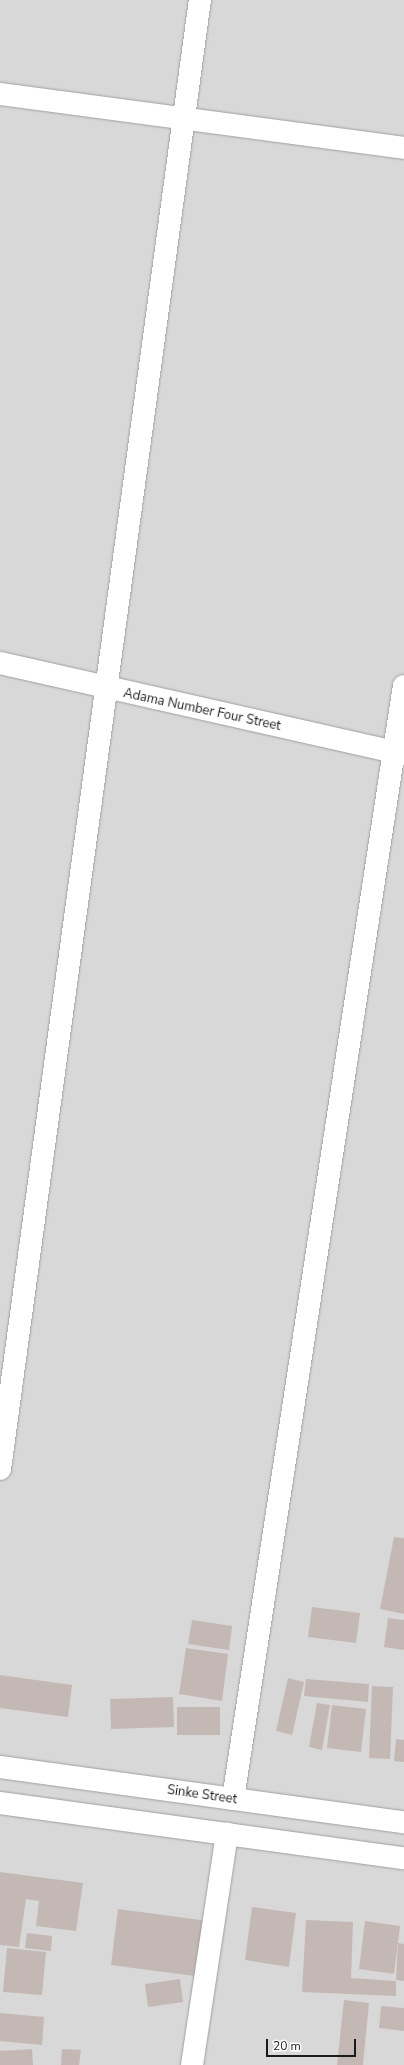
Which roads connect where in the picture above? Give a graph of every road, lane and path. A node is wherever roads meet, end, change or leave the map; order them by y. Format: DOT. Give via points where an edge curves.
graph roads {
  1 [pos="200,0"];
  2 [pos="0,94"];
  3 [pos="184,119"];
  4 [pos="404,148"];
  5 [pos="0,663"];
  6 [pos="404,686"];
  7 [pos="106,689"];
  8 [pos="399,753"];
  9 [pos="0,1469"];
  10 [pos="0,1767"];
  11 [pos="233,1799"];
  12 [pos="0,1803"];
  13 [pos="404,1822"];
  14 [pos="227,1834"];
  15 [pos="404,1858"];
  16 [pos="192,2065"];
  1 -- 3 [label="street"];
  2 -- 3 [label="street"];
  3 -- 4 [label="street"];
  3 -- 7 [label="street"];
  5 -- 7 [label="street, Adama Number Four Street"];
  6 -- 8 [label="street"];
  7 -- 8 [label="street, Adama Number Four Street"];
  7 -- 9 [label="street"];
  8 -- 11 [label="street"];
  10 -- 11 [label="street, Sinke Street"];
  11 -- 13 [label="street, Sinke Street"];
  12 -- 14 [label="street"];
  14 -- 15 [label="street"];
  14 -- 16 [label="street"];
}
